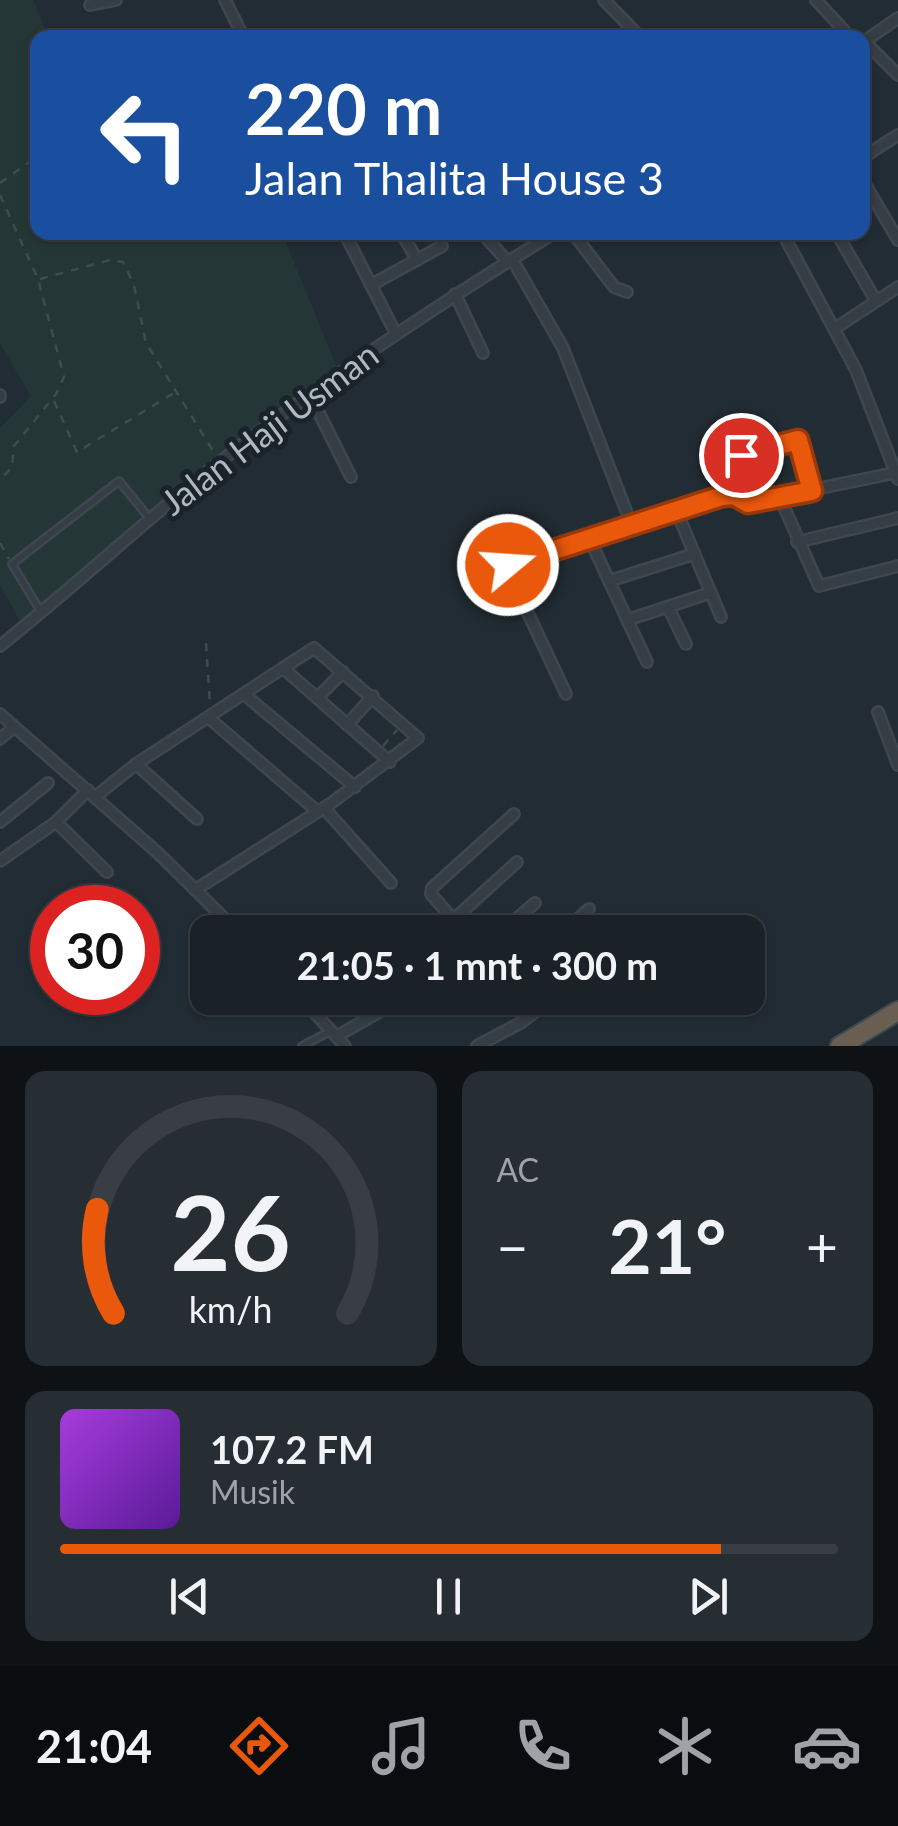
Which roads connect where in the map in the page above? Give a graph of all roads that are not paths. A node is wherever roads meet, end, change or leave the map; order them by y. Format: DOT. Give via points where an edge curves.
graph roads {
  1 [pos="116,0"];
  2 [pos="225,0"];
  3 [pos="604,0"];
  4 [pos="816,0"];
  5 [pos="90,6"];
  6 [pos="898,18"];
  7 [pos="240,30"];
  8 [pos="634,30"];
  9 [pos="844,30"];
  10 [pos="870,38"];
  11 [pos="870,48"];
  12 [pos="898,75"];
  13 [pos="898,135"];
  14 [pos="870,153"];
  15 [pos="870,193"];
  16 [pos="348,240"];
  17 [pos="405,240"];
  18 [pos="488,240"];
  19 [pos="543,240"];
  20 [pos="578,240"];
  21 [pos="786,240"];
  22 [pos="841,240"];
  23 [pos="898,240"];
  24 [pos="442,246"];
  25 [pos="416,260"];
  26 [pos="510,261"];
  27 [pos="371,284"];
  28 [pos="898,287"];
  29 [pos="628,292"];
  30 [pos="455,294"];
  31 [pos="876,301"];
  32 [pos="834,328"];
  33 [pos="396,334"];
  34 [pos="482,353"];
  35 [pos="311,397"];
  36 [pos="741,455"];
  37 [pos="352,477"];
  38 [pos="897,477"];
  39 [pos="812,491"];
  40 [pos="780,498"];
  41 [pos="676,510"];
  42 [pos="898,518"];
  43 [pos="150,519"];
  44 [pos="632,526"];
  45 [pos="590,540"];
  46 [pos="797,542"];
  47 [pos="694,554"];
  48 [pos="898,566"];
  49 [pos="609,582"];
  50 [pos="710,593"];
  51 [pos="668,607"];
  52 [pos="42,612"];
  53 [pos="720,617"];
  54 [pos="627,620"];
  55 [pos="686,644"];
  56 [pos="0,646"];
  57 [pos="647,662"];
  58 [pos="283,668"];
  59 [pos="342,672"];
  60 [pos="566,694"];
  61 [pos="245,695"];
  62 [pos="373,696"];
  63 [pos="317,698"];
  64 [pos="878,712"];
  65 [pos="0,714"];
  66 [pos="208,720"];
  67 [pos="347,725"];
  68 [pos="14,728"];
  69 [pos="0,739"];
  70 [pos="390,762"];
  71 [pos="136,764"];
  72 [pos="898,765"];
  73 [pos="48,783"];
  74 [pos="355,787"];
  75 [pos="92,793"];
  76 [pos="321,810"];
  77 [pos="514,814"];
  78 [pos="197,819"];
  79 [pos="0,822"];
  80 [pos="56,822"];
  81 [pos="0,861"];
  82 [pos="518,862"];
  83 [pos="107,872"];
  84 [pos="391,883"];
  85 [pos="195,890"];
  86 [pos="535,903"];
  87 [pos="589,909"];
  88 [pos="221,915"];
  89 [pos="449,915"];
  90 [pos="459,915"];
  91 [pos="521,915"];
  92 [pos="582,915"];
  93 [pos="898,1011"];
  94 [pos="317,1015"];
  95 [pos="371,1015"];
  96 [pos="523,1015"];
  97 [pos="334,1033"];
  98 [pos="302,1046"];
  99 [pos="345,1046"];
  100 [pos="476,1046"];
  101 [pos="840,1046"];
  1 -- 5 [label="street"];
  2 -- 7 [label="street"];
  3 -- 8 [label="street"];
  4 -- 9 [label="street"];
  6 -- 10 [label="street"];
  11 -- 12 [label="street"];
  13 -- 14 [label="street"];
  15 -- 23 [label="street"];
  16 -- 27 [label="street"];
  17 -- 25 [label="street"];
  18 -- 26 [label="street"];
  19 -- 26 [label="street, Jalan Haji Usman"];
  20 -- 29 [label="street" via="614,287"];
  21 -- 32 [label="street"];
  22 -- 31 [label="street"];
  24 -- 25 [label="street"];
  25 -- 27 [label="street"];
  26 -- 30 [label="street, Jalan Haji Usman"];
  26 -- 44 [label="street" via="563,348"];
  27 -- 33 [label="street"];
  28 -- 31 [label="street"];
  30 -- 33 [label="street, Jalan Haji Usman"];
  30 -- 34 [label="street"];
  31 -- 32 [label="street"];
  32 -- 38 [label="street"];
  33 -- 35 [label="street, Jalan Haji Usman"];
  35 -- 37 [label="street"];
  35 -- 43 [label="street, Jalan Haji Usman"];
  36 -- 39 [label="street" via="798,440"];
  38 -- 39 [label="street"];
  39 -- 40 [label="street"];
  40 -- 41 [label="street" via="748,503 728,495"];
  40 -- 46 [label="street"];
  41 -- 44 [label="street"];
  41 -- 47 [label="street"];
  42 -- 46 [label="street"];
  43 -- 52 [label="street, Jalan Haji Usman"];
  43 -- 52 [label="lane" via="120,481 12,564"];
  44 -- 45 [label="street"];
  45 -- 49 [label="street"];
  45 -- 60 [label="street" via="508,565"];
  46 -- 48 [label="street" via="818,586"];
  47 -- 49 [label="street"];
  47 -- 50 [label="street"];
  49 -- 54 [label="street"];
  50 -- 51 [label="street"];
  50 -- 53 [label="street"];
  51 -- 54 [label="street"];
  51 -- 55 [label="street"];
  52 -- 56 [label="street, Jalan Haji Usman"];
  54 -- 57 [label="street"];
  58 -- 59 [label="street" via="311,648"];
  58 -- 61 [label="street"];
  58 -- 63 [label="street"];
  59 -- 62 [label="street"];
  59 -- 63 [label="street"];
  61 -- 66 [label="street"];
  61 -- 74 [label="street"];
  62 -- 67 [label="street"];
  62 -- 70 [label="street" via="418,738"];
  63 -- 67 [label="street"];
  64 -- 72 [label="street"];
  65 -- 68 [label="street"];
  66 -- 71 [label="street"];
  66 -- 76 [label="street"];
  67 -- 70 [label="street"];
  68 -- 69 [label="street"];
  68 -- 75 [label="street"];
  70 -- 74 [label="street"];
  71 -- 75 [label="street"];
  71 -- 78 [label="street"];
  73 -- 79 [label="street"];
  74 -- 76 [label="street"];
  75 -- 80 [label="street"];
  75 -- 85 [label="street"];
  76 -- 84 [label="street"];
  76 -- 85 [label="street"];
  77 -- 89 [label="street" via="432,888"];
  80 -- 81 [label="street"];
  80 -- 83 [label="street"];
  82 -- 90 [label="street"];
  85 -- 88 [label="street"];
  86 -- 91 [label="street"];
  87 -- 92 [label="street"];
  93 -- 101 [label="highway"];
  94 -- 97 [label="street"];
  95 -- 97 [label="street"];
  96 -- 100 [label="street"];
  97 -- 98 [label="lane"];
  97 -- 99 [label="street"];
}
